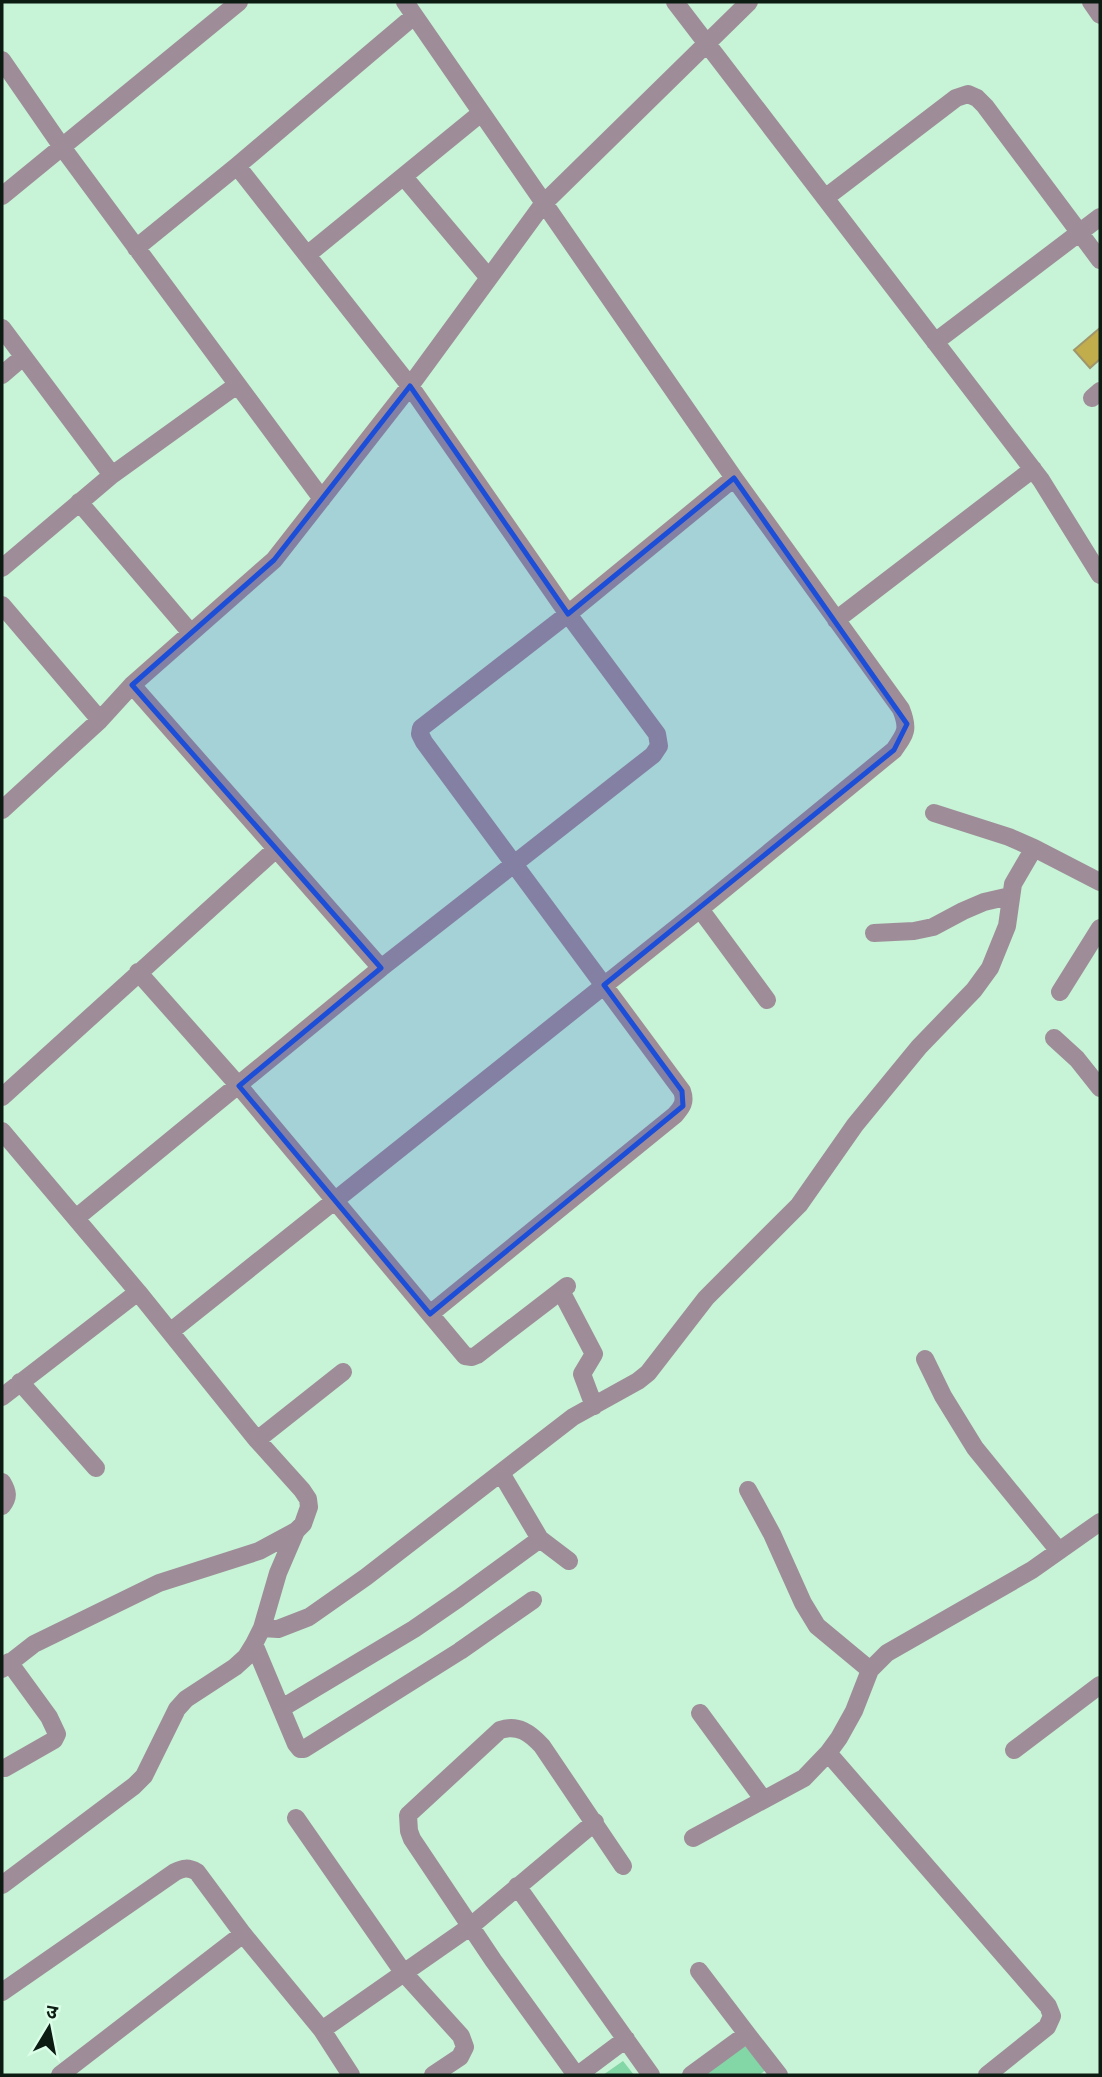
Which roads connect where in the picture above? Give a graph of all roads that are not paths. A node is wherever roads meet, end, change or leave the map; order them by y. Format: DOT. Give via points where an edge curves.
graph roads {
  1 [pos="240,2"];
  2 [pos="675,2"];
  3 [pos="750,2"];
  4 [pos="1091,2"];
  5 [pos="410,9"];
  6 [pos="1100,15"];
  7 [pos="706,44"];
  8 [pos="2,60"];
  9 [pos="481,113"];
  10 [pos="62,147"];
  11 [pos="237,166"];
  12 [pos="404,177"];
  13 [pos="2,196"];
  14 [pos="825,198"];
  15 [pos="544,204"];
  16 [pos="1100,217"];
  17 [pos="1079,233"];
  18 [pos="136,248"];
  19 [pos="307,255"];
  20 [pos="1100,260"];
  21 [pos="489,278"];
  22 [pos="2,328"];
  23 [pos="935,342"];
  24 [pos="23,357"];
  25 [pos="2,375"];
  26 [pos="237,385"];
  27 [pos="410,386"];
  28 [pos="1033,469"];
  29 [pos="112,475"];
  30 [pos="734,478"];
  31 [pos="322,499"];
  32 [pos="79,502"];
  33 [pos="2,568"];
  34 [pos="1100,575"];
  35 [pos="2,604"];
  36 [pos="568,614"];
  37 [pos="836,620"];
  38 [pos="191,633"];
  39 [pos="132,685"];
  40 [pos="100,720"];
  41 [pos="4,803"];
  42 [pos="934,813"];
  43 [pos="1034,848"];
  44 [pos="276,849"];
  45 [pos="514,864"];
  46 [pos="1100,882"];
  47 [pos="1010,896"];
  48 [pos="700,909"];
  49 [pos="1100,928"];
  50 [pos="874,933"];
  51 [pos="380,968"];
  52 [pos="138,972"];
  53 [pos="604,985"];
  54 [pos="1060,992"];
  55 [pos="767,1000"];
  56 [pos="1054,1038"];
  57 [pos="239,1086"];
  58 [pos="1100,1088"];
  59 [pos="2,1097"];
  60 [pos="2,1131"];
  61 [pos="336,1201"];
  62 [pos="76,1218"];
  63 [pos="138,1292"];
  64 [pos="430,1314"];
  65 [pos="170,1332"];
  66 [pos="925,1359"];
  67 [pos="343,1372"];
  68 [pos="20,1382"];
  69 [pos="2,1397"];
  70 [pos="594,1406"];
  71 [pos="257,1440"];
  72 [pos="96,1468"];
  73 [pos="501,1473"];
  74 [pos="2,1482"];
  75 [pos="748,1490"];
  76 [pos="2,1506"];
  77 [pos="1100,1522"];
  78 [pos="296,1531"];
  79 [pos="540,1539"];
  80 [pos="1059,1550"];
  81 [pos="569,1561"];
  82 [pos="533,1600"];
  83 [pos="258,1636"];
  84 [pos="6,1666"];
  85 [pos="870,1671"];
  86 [pos="1100,1685"];
  87 [pos="282,1708"];
  88 [pos="701,1713"];
  89 [pos="1014,1751"];
  90 [pos="828,1753"];
  91 [pos="5,1768"];
  92 [pos="763,1799"];
  93 [pos="296,1818"];
  94 [pos="595,1822"];
  95 [pos="694,1838"];
  96 [pos="623,1866"];
  97 [pos="2,1885"];
  98 [pos="517,1886"];
  99 [pos="471,1926"];
  100 [pos="243,1934"];
  101 [pos="699,1971"];
  102 [pos="404,1972"];
  103 [pos="2,1992"];
  104 [pos="322,2030"];
  105 [pos="747,2034"];
  106 [pos="626,2039"];
  107 [pos="776,2074"];
  108 [pos="60,2075"];
  109 [pos="351,2075"];
  110 [pos="433,2075"];
  111 [pos="577,2075"];
  112 [pos="652,2075"];
  113 [pos="691,2075"];
  114 [pos="987,2075"];
  1 -- 10 [label="street"];
  2 -- 7 [label="street"];
  3 -- 7 [label="street"];
  4 -- 6 [label="street"];
  5 -- 9 [label="street"];
  5 -- 11 [label="street"];
  7 -- 14 [label="street"];
  7 -- 15 [label="street"];
  8 -- 10 [label="street"];
  9 -- 12 [label="street"];
  9 -- 15 [label="street"];
  10 -- 13 [label="street"];
  10 -- 18 [label="street"];
  11 -- 18 [label="street"];
  11 -- 19 [label="street"];
  12 -- 19 [label="street"];
  12 -- 21 [label="street"];
  14 -- 17 [label="street" via="956,98 968,94 985,106"];
  14 -- 23 [label="street"];
  15 -- 21 [label="street"];
  15 -- 30 [label="street"];
  16 -- 17 [label="street"];
  17 -- 20 [label="street"];
  17 -- 23 [label="street"];
  18 -- 26 [label="street"];
  19 -- 27 [label="street"];
  21 -- 27 [label="street"];
  22 -- 24 [label="street"];
  23 -- 28 [label="street"];
  24 -- 25 [label="street"];
  24 -- 29 [label="street"];
  26 -- 29 [label="street"];
  26 -- 31 [label="street"];
  27 -- 31 [label="street"];
  27 -- 36 [label="street"];
  28 -- 34 [label="street"];
  28 -- 37 [label="street"];
  29 -- 32 [label="street"];
  30 -- 36 [label="street"];
  30 -- 37 [label="street"];
  31 -- 38 [label="street" via="274,560"];
  32 -- 33 [label="street"];
  32 -- 38 [label="street"];
  35 -- 40 [label="street"];
  36 -- 45 [label="street" via="657,734 659,746"];
  36 -- 45 [label="street" via="421,729 424,742"];
  37 -- 48 [label="street" via="901,709 907,724 904,735 894,750"];
  38 -- 39 [label="street"];
  39 -- 40 [label="street"];
  39 -- 44 [label="street"];
  40 -- 41 [label="street"];
  42 -- 43 [label="street"];
  43 -- 46 [label="street"];
  43 -- 47 [label="street"];
  44 -- 51 [label="street"];
  44 -- 52 [label="street"];
  45 -- 51 [label="street"];
  45 -- 53 [label="street"];
  47 -- 50 [label="street" via="985,902 933,927"];
  47 -- 70 [label="street" via="1007,926 990,968 855,1125 799,1205 706,1298 648,1373"];
  48 -- 53 [label="street"];
  48 -- 55 [label="street"];
  49 -- 54 [label="street"];
  51 -- 57 [label="street"];
  52 -- 57 [label="street"];
  52 -- 59 [label="street"];
  53 -- 61 [label="street"];
  53 -- 64 [label="street" via="682,1091 683,1106"];
  56 -- 58 [label="street"];
  57 -- 61 [label="street"];
  57 -- 62 [label="street"];
  60 -- 62 [label="street"];
  61 -- 64 [label="street"];
  61 -- 65 [label="street"];
  62 -- 63 [label="street"];
  63 -- 65 [label="street"];
  63 -- 68 [label="street"];
  64 -- 70 [label="street" via="459,1352 472,1357 564,1288 594,1354 582,1374"];
  65 -- 71 [label="street"];
  66 -- 80 [label="street" via="975,1448"];
  67 -- 71 [label="street"];
  68 -- 69 [label="street"];
  68 -- 72 [label="street"];
  70 -- 73 [label="street"];
  71 -- 78 [label="street" via="308,1499 308,1513"];
  73 -- 79 [label="street"];
  73 -- 83 [label="street" via="309,1617"];
  74 -- 76 [label="street" via="7,1491"];
  75 -- 85 [label="street" via="817,1626"];
  77 -- 80 [label="street"];
  78 -- 83 [label="street"];
  78 -- 84 [label="street" via="259,1551 159,1583 34,1644"];
  79 -- 81 [label="street"];
  79 -- 87 [label="street" via="414,1629"];
  80 -- 85 [label="street" via="887,1653"];
  82 -- 87 [label="street" via="303,1749 298,1748"];
  83 -- 87 [label="street"];
  83 -- 97 [label="street" via="235,1667 177,1709 144,1776 134,1786"];
  84 -- 91 [label="street" via="49,1717 57,1734"];
  85 -- 90 [label="street" via="854,1712"];
  86 -- 89 [label="street"];
  88 -- 92 [label="street"];
  90 -- 92 [label="street" via="804,1778"];
  90 -- 114 [label="street" via="1048,2006 1052,2016 1047,2027"];
  92 -- 95 [label="street"];
  93 -- 102 [label="street"];
  94 -- 96 [label="street"];
  94 -- 98 [label="street"];
  94 -- 99 [label="street" via="532,1736 510,1727 500,1730 408,1815 412,1839"];
  98 -- 99 [label="street"];
  98 -- 106 [label="street"];
  99 -- 102 [label="street"];
  99 -- 111 [label="street"];
  100 -- 103 [label="street" via="197,1872 183,1868"];
  100 -- 104 [label="street"];
  100 -- 108 [label="street"];
  101 -- 105 [label="street"];
  102 -- 104 [label="street"];
  102 -- 110 [label="street" via="464,2041 460,2057"];
  104 -- 109 [label="street"];
  105 -- 107 [label="street"];
  105 -- 113 [label="street"];
  106 -- 111 [label="street"];
  106 -- 112 [label="street"];
}
